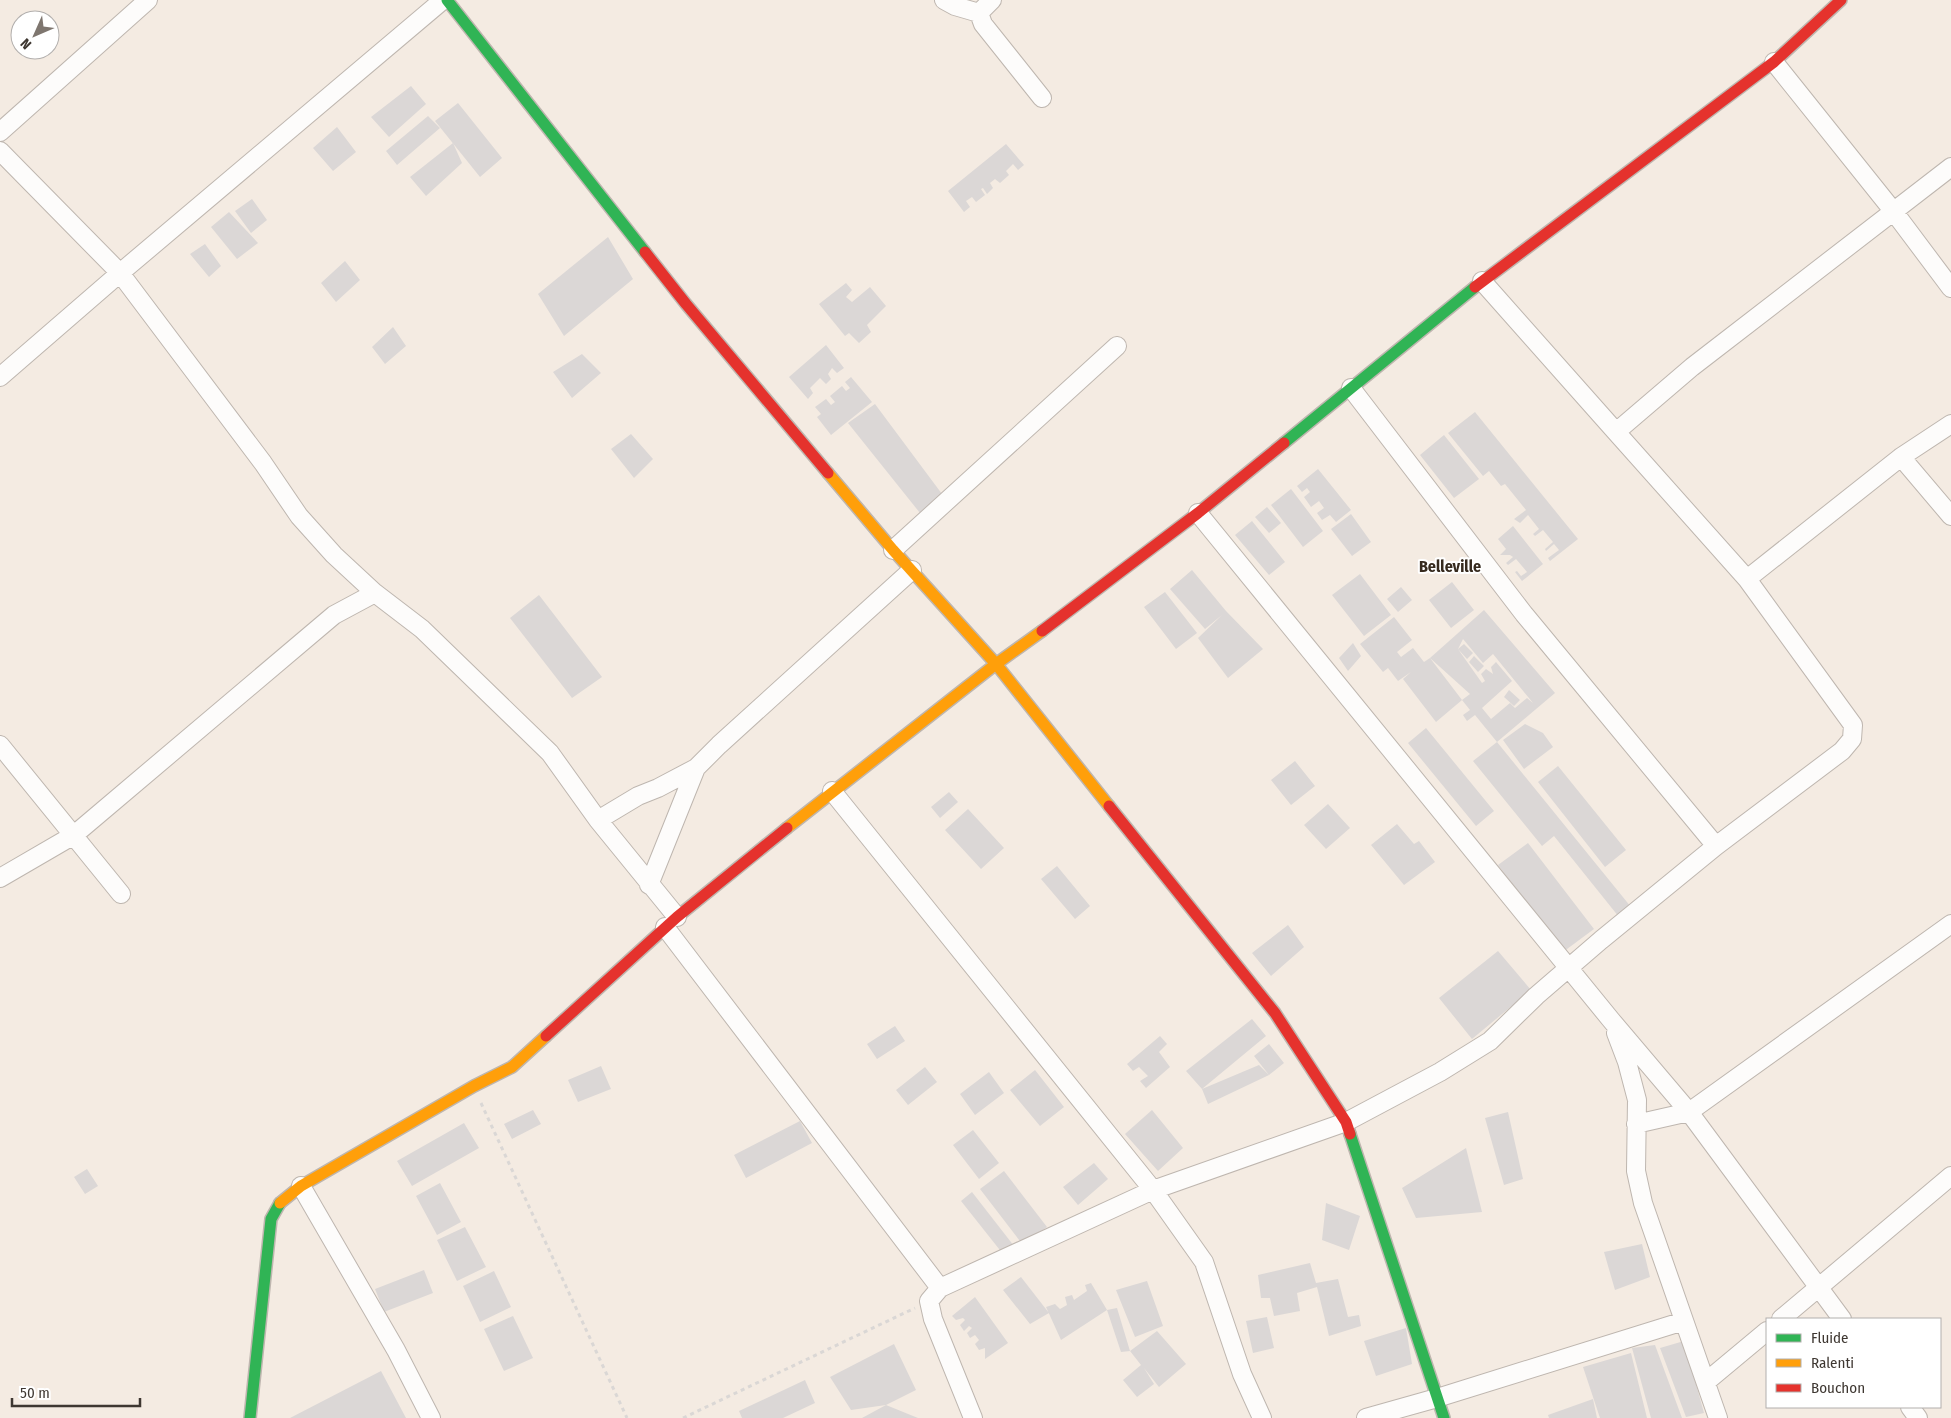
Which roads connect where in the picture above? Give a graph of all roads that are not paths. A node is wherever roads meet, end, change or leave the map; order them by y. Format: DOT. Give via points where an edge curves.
graph roads {
  1 [pos="443,0"];
  2 [pos="447,0"];
  3 [pos="944,0"];
  4 [pos="992,0"];
  5 [pos="144,2"];
  6 [pos="1834,2"];
  7 [pos="979,13"];
  8 [pos="1774,62"];
  9 [pos="1042,98"];
  10 [pos="0,132"];
  11 [pos="0,151"];
  12 [pos="1951,168"];
  13 [pos="1894,212"];
  14 [pos="120,273"];
  15 [pos="1482,281"];
  16 [pos="1951,288"];
  17 [pos="1117,346"];
  18 [pos="0,377"];
  19 [pos="1351,388"];
  20 [pos="1951,424"];
  21 [pos="1616,432"];
  22 [pos="1901,457"];
  23 [pos="1198,513"];
  24 [pos="1951,516"];
  25 [pos="893,550"];
  26 [pos="912,570"];
  27 [pos="1747,579"];
  28 [pos="375,593"];
  29 [pos="996,664"];
  30 [pos="0,745"];
  31 [pos="696,768"];
  32 [pos="832,791"];
  33 [pos="598,820"];
  34 [pos="74,835"];
  35 [pos="1716,846"];
  36 [pos="0,878"];
  37 [pos="649,885"];
  38 [pos="122,894"];
  39 [pos="671,922"];
  40 [pos="1951,924"];
  41 [pos="1569,969"];
  42 [pos="1611,1020"];
  43 [pos="1689,1112"];
  44 [pos="1346,1122"];
  45 [pos="1636,1124"];
  46 [pos="1951,1176"];
  47 [pos="301,1186"];
  48 [pos="1153,1190"];
  49 [pos="1818,1289"];
  50 [pos="935,1294"];
  51 [pos="1783,1318"];
  52 [pos="1841,1318"];
  53 [pos="1684,1321"];
  54 [pos="1766,1332"];
  55 [pos="1707,1381"];
  56 [pos="1437,1398"];
  57 [pos="250,1418"];
  58 [pos="431,1418"];
  59 [pos="973,1418"];
  60 [pos="1262,1418"];
  61 [pos="1366,1418"];
  62 [pos="1444,1418"];
  63 [pos="1718,1418"];
  1 -- 14 [label="street"];
  2 -- 25 [label="street" via="686,304"];
  3 -- 7 [label="street"];
  4 -- 7 [label="street"];
  5 -- 10 [label="street"];
  6 -- 8 [label="street"];
  7 -- 9 [label="street" via="983,24"];
  8 -- 13 [label="street"];
  8 -- 15 [label="street"];
  11 -- 14 [label="street"];
  12 -- 13 [label="street"];
  13 -- 16 [label="street"];
  13 -- 21 [label="street" via="1692,367"];
  14 -- 18 [label="street"];
  14 -- 28 [label="street" via="300,516 334,556"];
  15 -- 19 [label="street"];
  15 -- 21 [label="street"];
  17 -- 25 [label="street"];
  19 -- 23 [label="street"];
  19 -- 35 [label="street" via="1524,614"];
  20 -- 22 [label="street"];
  21 -- 27 [label="street"];
  22 -- 24 [label="street"];
  22 -- 27 [label="street"];
  23 -- 29 [label="street"];
  23 -- 41 [label="street"];
  25 -- 26 [label="street"];
  26 -- 29 [label="street"];
  26 -- 31 [label="street"];
  27 -- 35 [label="street" via="1853,725 1852,739 1842,751"];
  28 -- 33 [label="street" via="422,629 550,753"];
  28 -- 34 [label="street" via="334,614"];
  29 -- 32 [label="street"];
  29 -- 44 [label="street" via="1275,1013"];
  30 -- 34 [label="street"];
  31 -- 33 [label="street"];
  31 -- 37 [label="street"];
  32 -- 39 [label="street"];
  32 -- 48 [label="street"];
  33 -- 37 [label="street"];
  34 -- 36 [label="street"];
  34 -- 38 [label="street"];
  35 -- 41 [label="street"];
  37 -- 39 [label="street"];
  39 -- 47 [label="street" via="512,1067"];
  39 -- 50 [label="street"];
  40 -- 43 [label="street"];
  41 -- 42 [label="street"];
  41 -- 44 [label="street" via="1490,1041 1440,1072"];
  42 -- 43 [label="street"];
  42 -- 45 [label="street" via="1627,1062 1636,1100"];
  43 -- 45 [label="street"];
  43 -- 49 [label="street"];
  44 -- 48 [label="street"];
  44 -- 56 [label="street"];
  45 -- 53 [label="street" via="1636,1171 1643,1203"];
  46 -- 49 [label="street"];
  47 -- 57 [label="street" via="280,1200 271,1219"];
  47 -- 58 [label="street" via="396,1350"];
  48 -- 50 [label="street"];
  48 -- 60 [label="street" via="1204,1262 1242,1374"];
  49 -- 51 [label="street"];
  49 -- 52 [label="street"];
  50 -- 59 [label="street" via="933,1319"];
  53 -- 55 [label="street"];
  53 -- 56 [label="street"];
  54 -- 55 [label="street"];
  55 -- 63 [label="street"];
  56 -- 61 [label="street"];
  56 -- 62 [label="street"];
}
